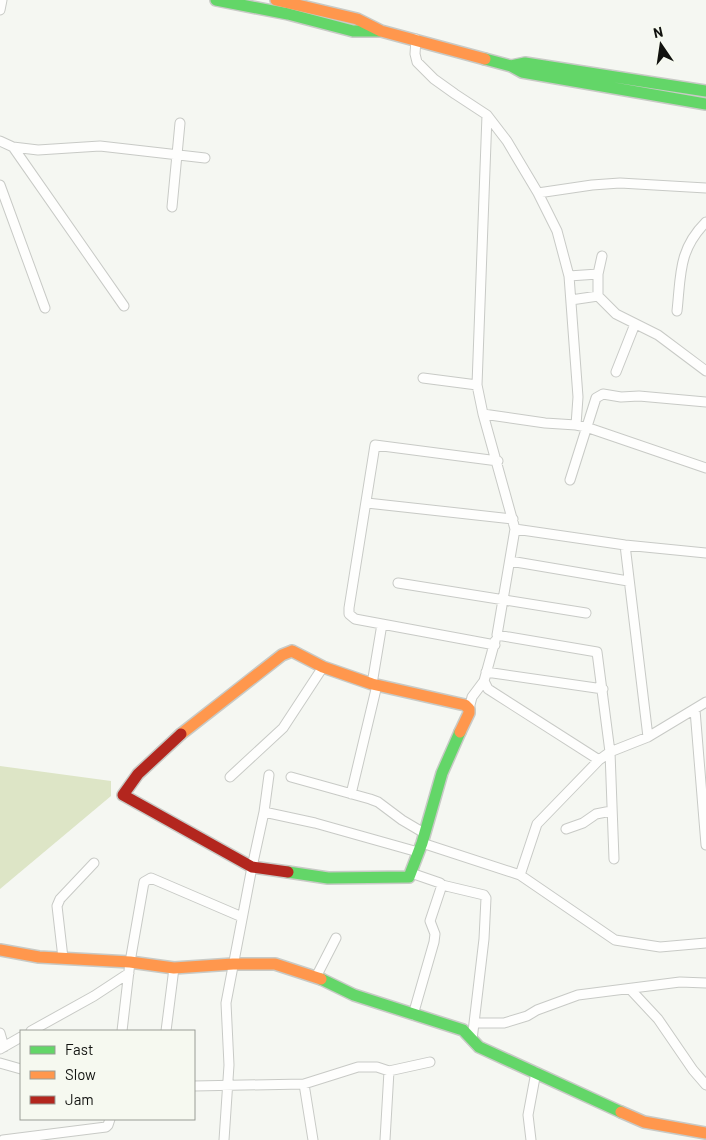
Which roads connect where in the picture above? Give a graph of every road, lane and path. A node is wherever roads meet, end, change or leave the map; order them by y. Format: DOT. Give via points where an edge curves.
graph roads {
  1 [pos="2,0"];
  2 [pos="216,0"];
  3 [pos="276,0"];
  4 [pos="0,10"];
  5 [pos="381,30"];
  6 [pos="416,39"];
  7 [pos="511,66"];
  8 [pos="706,90"];
  9 [pos="706,104"];
  10 [pos="487,115"];
  11 [pos="180,123"];
  12 [pos="0,141"];
  13 [pos="13,147"];
  14 [pos="176,154"];
  15 [pos="205,158"];
  16 [pos="0,185"];
  17 [pos="706,188"];
  18 [pos="538,193"];
  19 [pos="172,207"];
  20 [pos="706,222"];
  21 [pos="602,256"];
  22 [pos="598,274"];
  23 [pos="569,276"];
  24 [pos="598,296"];
  25 [pos="571,300"];
  26 [pos="124,306"];
  27 [pos="45,308"];
  28 [pos="677,311"];
  29 [pos="635,324"];
  30 [pos="706,371"];
  31 [pos="616,372"];
  32 [pos="423,378"];
  33 [pos="477,385"];
  34 [pos="706,402"];
  35 [pos="483,414"];
  36 [pos="576,425"];
  37 [pos="586,427"];
  38 [pos="498,461"];
  39 [pos="706,468"];
  40 [pos="570,480"];
  41 [pos="366,503"];
  42 [pos="514,524"];
  43 [pos="624,545"];
  44 [pos="706,553"];
  45 [pos="510,561"];
  46 [pos="628,581"];
  47 [pos="398,583"];
  48 [pos="503,598"];
  49 [pos="586,613"];
  50 [pos="382,624"];
  51 [pos="496,640"];
  52 [pos="323,667"];
  53 [pos="485,677"];
  54 [pos="375,685"];
  55 [pos="603,689"];
  56 [pos="706,702"];
  57 [pos="469,709"];
  58 [pos="695,710"];
  59 [pos="648,737"];
  60 [pos="610,752"];
  61 [pos="599,760"];
  62 [pos="269,776"];
  63 [pos="291,776"];
  64 [pos="230,777"];
  65 [pos="351,794"];
  66 [pos="611,811"];
  67 [pos="264,812"];
  68 [pos="566,829"];
  69 [pos="421,843"];
  70 [pos="706,845"];
  71 [pos="614,859"];
  72 [pos="94,863"];
  73 [pos="252,868"];
  74 [pos="411,873"];
  75 [pos="520,875"];
  76 [pos="442,885"];
  77 [pos="242,917"];
  78 [pos="336,938"];
  79 [pos="706,943"];
  80 [pos="0,950"];
  81 [pos="64,958"];
  82 [pos="233,964"];
  83 [pos="129,967"];
  84 [pos="174,968"];
  85 [pos="316,976"];
  86 [pos="706,983"];
  87 [pos="630,989"];
  88 [pos="413,1015"];
  89 [pos="474,1023"];
  90 [pos="33,1030"];
  91 [pos="122,1030"];
  92 [pos="166,1030"];
  93 [pos="0,1033"];
  94 [pos="20,1038"];
  95 [pos="472,1040"];
  96 [pos="2,1048"];
  97 [pos="0,1062"];
  98 [pos="430,1062"];
  99 [pos="20,1070"];
  100 [pos="390,1071"];
  101 [pos="536,1072"];
  102 [pos="304,1084"];
  103 [pos="706,1085"];
  104 [pos="195,1086"];
  105 [pos="228,1086"];
  106 [pos="110,1120"];
  107 [pos="706,1133"];
  108 [pos="3,1140"];
  109 [pos="224,1140"];
  110 [pos="313,1140"];
  111 [pos="385,1140"];
  112 [pos="531,1140"];
  1 -- 4 [label="street"];
  2 -- 5 [label="street" via="353,31"];
  3 -- 5 [label="street" via="357,19"];
  5 -- 6 [label="street"];
  6 -- 7 [label="street"];
  6 -- 10 [label="street" via="417,62 434,79"];
  7 -- 8 [label="street" via="525,63"];
  7 -- 9 [label="street" via="522,72"];
  10 -- 18 [label="street" via="507,141"];
  10 -- 33 [label="street"];
  11 -- 14 [label="street"];
  12 -- 13 [label="street"];
  13 -- 14 [label="street" via="38,150 100,146"];
  13 -- 26 [label="street"];
  14 -- 15 [label="street"];
  14 -- 19 [label="street"];
  16 -- 27 [label="street"];
  17 -- 18 [label="street" via="620,183"];
  18 -- 23 [label="street" via="557,231"];
  20 -- 28 [label="street" via="688,244 683,257"];
  21 -- 22 [label="street"];
  22 -- 23 [label="street"];
  22 -- 24 [label="street"];
  23 -- 25 [label="street"];
  24 -- 25 [label="street"];
  24 -- 29 [label="street" via="616,314"];
  25 -- 36 [label="street" via="578,396"];
  29 -- 30 [label="street" via="658,335"];
  29 -- 31 [label="street"];
  32 -- 33 [label="street"];
  33 -- 35 [label="street"];
  34 -- 37 [label="street" via="603,394 596,398"];
  35 -- 36 [label="street"];
  35 -- 38 [label="street"];
  36 -- 37 [label="street"];
  37 -- 39 [label="street"];
  37 -- 40 [label="street"];
  38 -- 41 [label="street" via="375,445"];
  38 -- 42 [label="street"];
  41 -- 42 [label="street"];
  41 -- 50 [label="street" via="349,614 355,619"];
  42 -- 43 [label="street"];
  42 -- 45 [label="street"];
  43 -- 44 [label="street"];
  43 -- 46 [label="street"];
  45 -- 46 [label="street"];
  45 -- 48 [label="street"];
  46 -- 59 [label="street"];
  47 -- 48 [label="street"];
  48 -- 49 [label="street"];
  48 -- 51 [label="street"];
  50 -- 51 [label="street"];
  50 -- 54 [label="street"];
  51 -- 53 [label="street"];
  51 -- 55 [label="street" via="595,651"];
  52 -- 54 [label="street"];
  52 -- 64 [label="street" via="283,728"];
  52 -- 73 [label="street" via="292,651 282,655 187,727 124,793 126,798"];
  53 -- 55 [label="street"];
  53 -- 57 [label="street" via="472,697"];
  53 -- 61 [label="street" via="488,689"];
  54 -- 57 [label="street" via="465,704"];
  54 -- 65 [label="street"];
  55 -- 60 [label="street"];
  56 -- 58 [label="street"];
  57 -- 69 [label="street" via="442,773"];
  58 -- 59 [label="street"];
  58 -- 70 [label="street"];
  59 -- 60 [label="street"];
  60 -- 61 [label="street"];
  60 -- 66 [label="street"];
  61 -- 75 [label="street" via="536,824"];
  62 -- 67 [label="street"];
  63 -- 65 [label="street"];
  65 -- 69 [label="street" via="378,802 402,820"];
  66 -- 68 [label="street" via="596,814 584,823"];
  66 -- 71 [label="street"];
  67 -- 69 [label="street"];
  67 -- 73 [label="street"];
  69 -- 74 [label="street"];
  69 -- 75 [label="street"];
  72 -- 81 [label="street" via="57,906"];
  73 -- 74 [label="street" via="328,878 406,878"];
  73 -- 77 [label="street"];
  74 -- 76 [label="street"];
  75 -- 79 [label="street" via="615,940 660,947"];
  76 -- 88 [label="street" via="430,921 434,942"];
  76 -- 89 [label="street" via="486,898"];
  77 -- 82 [label="street"];
  77 -- 83 [label="street" via="147,879 143,885"];
  78 -- 85 [label="street"];
  80 -- 81 [label="street"];
  81 -- 83 [label="street"];
  82 -- 84 [label="street"];
  82 -- 85 [label="street" via="275,964"];
  82 -- 105 [label="street" via="226,1002"];
  83 -- 84 [label="street"];
  83 -- 90 [label="street" via="94,996"];
  83 -- 91 [label="street"];
  84 -- 92 [label="street"];
  85 -- 88 [label="street" via="354,995"];
  86 -- 87 [label="street" via="680,982"];
  87 -- 89 [label="street" via="578,995 504,1023"];
  87 -- 103 [label="street" via="658,1019"];
  88 -- 95 [label="street" via="463,1030"];
  89 -- 95 [label="street"];
  93 -- 96 [label="street"];
  94 -- 96 [label="street"];
  95 -- 101 [label="street" via="479,1047"];
  97 -- 99 [label="street"];
  98 -- 100 [label="street"];
  100 -- 102 [label="street" via="358,1067"];
  100 -- 111 [label="street"];
  101 -- 107 [label="street" via="644,1122"];
  101 -- 112 [label="street" via="528,1115"];
  102 -- 105 [label="street"];
  102 -- 110 [label="street"];
  104 -- 105 [label="street"];
  105 -- 109 [label="street"];
  106 -- 108 [label="street" via="106,1127"];
}
